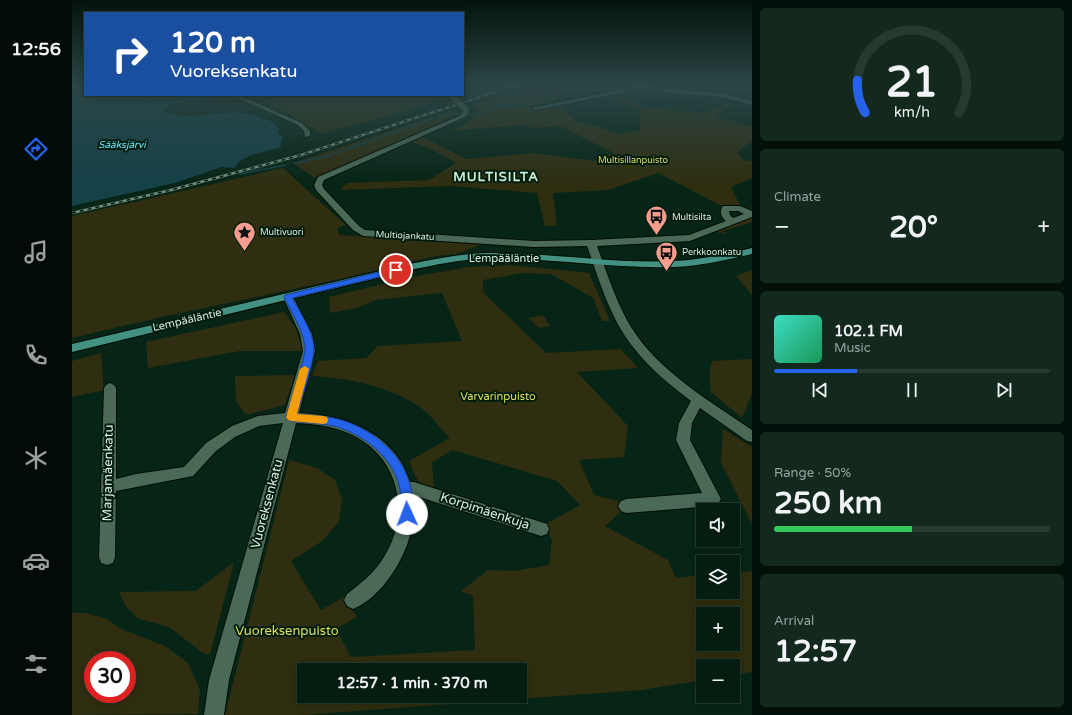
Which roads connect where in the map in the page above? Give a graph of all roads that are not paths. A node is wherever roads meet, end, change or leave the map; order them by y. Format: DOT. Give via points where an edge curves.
graph roads {
  1 [pos="285,117"];
  2 [pos="460,117"];
  3 [pos="306,136"];
  4 [pos="733,222"];
  5 [pos="591,243"];
  6 [pos="752,251"];
  7 [pos="598,262"];
  8 [pos="288,297"];
  9 [pos="72,348"];
  10 [pos="110,388"];
  11 [pos="699,399"];
  12 [pos="291,417"];
  13 [pos="752,437"];
  14 [pos="108,487"];
  15 [pos="406,489"];
  16 [pos="626,506"];
  17 [pos="541,528"];
  18 [pos="107,557"];
  19 [pos="353,600"];
  20 [pos="216,708"];
  1 -- 3 [label="street" via="300,124 307,131"];
  2 -- 5 [label="street, Multiojankatu, bridge" via="321,179 318,185 320,190 363,233 534,244"];
  4 -- 5 [label="street, Multiojankatu" via="690,238"];
  5 -- 7 [label="street"];
  6 -- 7 [label="main road, Lempääläntie" via="686,264"];
  7 -- 8 [label="main road, Lempääläntie" via="470,257 410,267"];
  7 -- 11 [label="street" via="626,328 634,340 666,374"];
  8 -- 9 [label="main road, Lempääläntie"];
  8 -- 12 [label="street, Vuoreksenkatu" via="303,326 309,346"];
  10 -- 14 [label="street, Marjamäenkatu"];
  11 -- 13 [label="street"];
  11 -- 16 [label="street" via="685,423 683,440 713,499"];
  12 -- 14 [label="street" via="258,421 233,431 214,444 188,472"];
  12 -- 15 [label="street" via="334,422 365,435 390,457"];
  12 -- 20 [label="street, Vuoreksenkatu" via="219,680"];
  14 -- 18 [label="street, Marjamäenkatu"];
  15 -- 17 [label="street, Korpimäenkuja" via="414,488"];
  15 -- 19 [label="street" via="405,527 396,550 384,571"];
}
